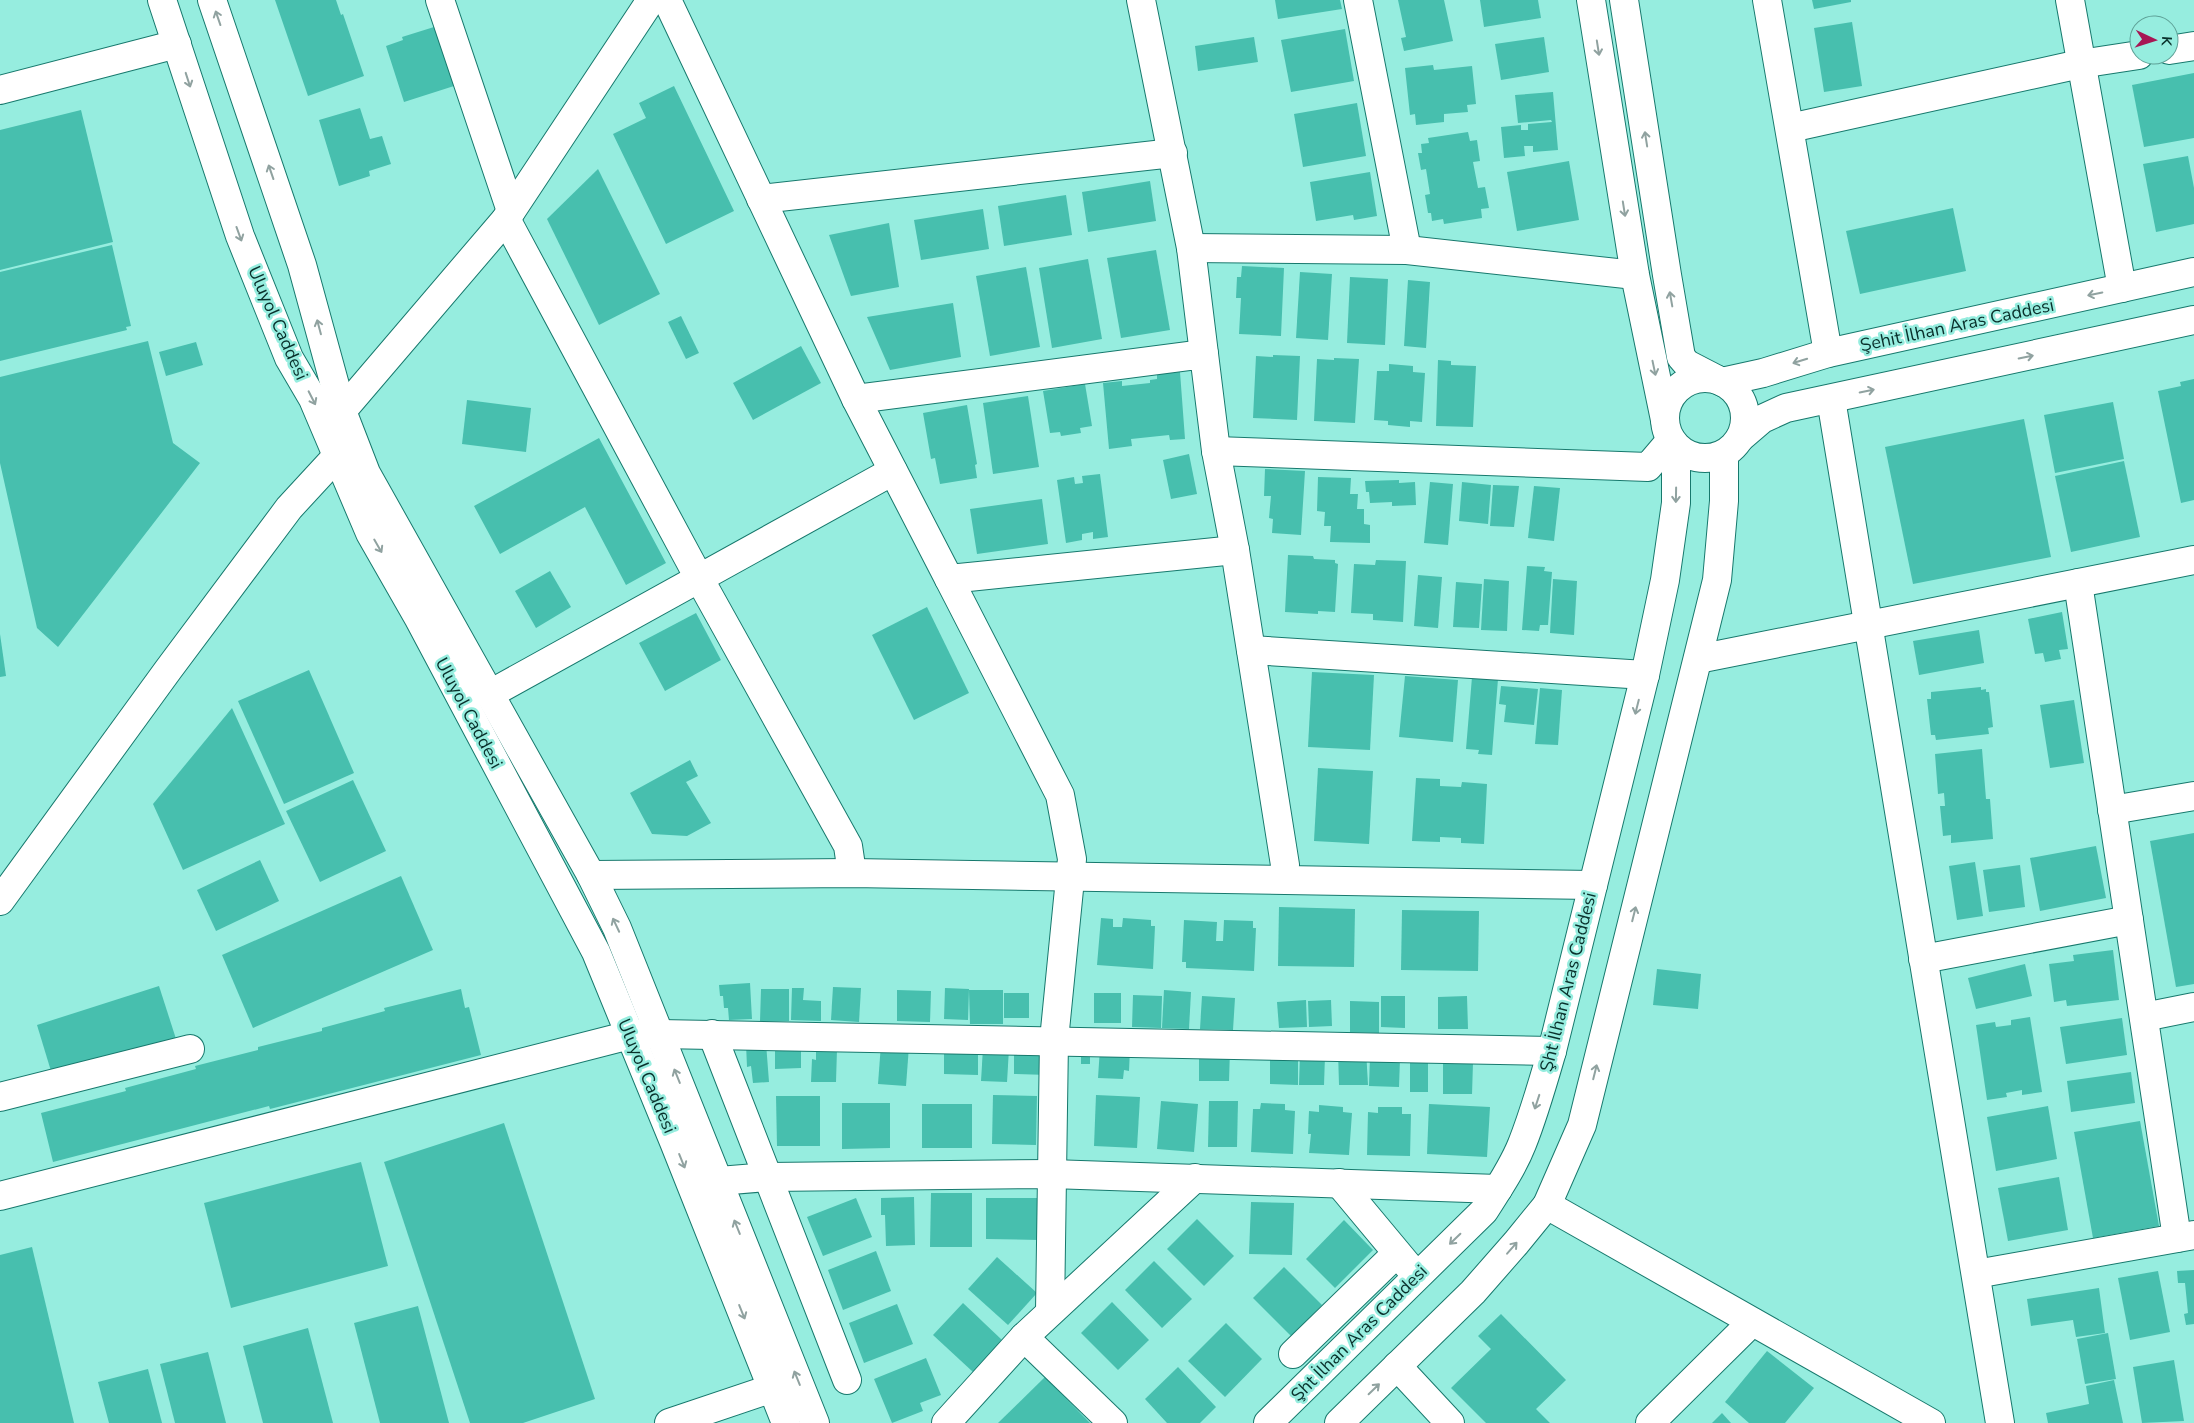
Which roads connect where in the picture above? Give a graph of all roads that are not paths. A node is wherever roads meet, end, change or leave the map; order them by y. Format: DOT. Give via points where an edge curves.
graph roads {
  1 [pos="162,0"];
  2 [pos="212,0"];
  3 [pos="440,0"];
  4 [pos="651,0"];
  5 [pos="666,0"];
  6 [pos="1142,0"];
  7 [pos="1358,0"];
  8 [pos="1591,0"];
  9 [pos="1624,0"];
  10 [pos="1767,0"];
  11 [pos="2070,0"];
  12 [pos="177,44"];
  13 [pos="2194,46"];
  14 [pos="2179,48"];
  15 [pos="2129,57"];
  16 [pos="2080,64"];
  17 [pos="0,90"];
  18 [pos="1790,128"];
  19 [pos="1173,153"];
  20 [pos="761,199"];
  21 [pos="509,215"];
  22 [pos="1191,248"];
  23 [pos="1407,250"];
  24 [pos="2194,272"];
  25 [pos="1635,275"];
  26 [pos="2122,288"];
  27 [pos="2194,320"];
  28 [pos="1828,353"];
  29 [pos="1204,354"];
  30 [pos="1719,381"];
  31 [pos="1831,399"];
  32 [pos="856,400"];
  33 [pos="342,411"];
  34 [pos="1671,436"];
  35 [pos="1732,445"];
  36 [pos="1216,451"];
  37 [pos="337,456"];
  38 [pos="893,471"];
  39 [pos="1235,550"];
  40 [pos="2194,560"];
  41 [pos="699,578"];
  42 [pos="949,579"];
  43 [pos="2078,583"];
  44 [pos="1868,625"];
  45 [pos="1251,650"];
  46 [pos="1698,659"];
  47 [pos="1645,675"];
  48 [pos="490,694"];
  49 [pos="2194,796"];
  50 [pos="2112,810"];
  51 [pos="1285,865"];
  52 [pos="852,873"];
  53 [pos="591,875"];
  54 [pos="1070,876"];
  55 [pos="1593,885"];
  56 [pos="0,901"];
  57 [pos="2129,920"];
  58 [pos="1923,959"];
  59 [pos="2194,1007"];
  60 [pos="2144,1017"];
  61 [pos="660,1034"];
  62 [pos="712,1034"];
  63 [pos="630,1035"];
  64 [pos="1054,1040"];
  65 [pos="190,1049"];
  66 [pos="1552,1051"];
  67 [pos="0,1097"];
  68 [pos="1051,1174"];
  69 [pos="768,1178"];
  70 [pos="1195,1178"];
  71 [pos="719,1181"];
  72 [pos="1339,1183"];
  73 [pos="1498,1189"];
  74 [pos="0,1196"];
  75 [pos="1547,1204"];
  76 [pos="2185,1237"];
  77 [pos="1396,1254"];
  78 [pos="1976,1274"];
  79 [pos="1417,1276"];
  80 [pos="1050,1312"];
  81 [pos="1752,1322"];
  82 [pos="1024,1337"];
  83 [pos="1292,1354"];
  84 [pos="1397,1366"];
  85 [pos="847,1380"];
  86 [pos="773,1388"];
  87 [pos="669,1423"];
  88 [pos="786,1423"];
  89 [pos="815,1423"];
  90 [pos="946,1423"];
  91 [pos="1113,1423"];
  92 [pos="1268,1423"];
  93 [pos="1339,1423"];
  94 [pos="1450,1423"];
  95 [pos="1650,1423"];
  96 [pos="1931,1423"];
  97 [pos="2000,1423"];
  1 -- 12 [label="street, Uluyol Caddesi"];
  33 -- 2 [label="street, Uluyol Caddesi, one-way" via="302,265"];
  3 -- 21 [label="street"];
  4 -- 21 [label="street"];
  5 -- 20 [label="street"];
  6 -- 19 [label="street"];
  7 -- 23 [label="street"];
  8 -- 25 [label="street, one-way"];
  30 -- 9 [label="street, one-way" via="1687,364 1681,356"];
  10 -- 18 [label="street"];
  11 -- 16 [label="street"];
  12 -- 17 [label="street"];
  12 -- 37 [label="street, Uluyol Caddesi, one-way" via="240,236 289,358 313,399"];
  13 -- 14 [label="street"];
  15 -- 16 [label="street"];
  16 -- 18 [label="street"];
  16 -- 26 [label="street"];
  18 -- 28 [label="street"];
  19 -- 20 [label="street"];
  19 -- 22 [label="street"];
  20 -- 32 [label="street"];
  21 -- 33 [label="street"];
  21 -- 41 [label="street"];
  22 -- 23 [label="street"];
  22 -- 29 [label="street"];
  23 -- 25 [label="street"];
  24 -- 26 [label="street, Şehit İlhan Aras Caddesi"];
  25 -- 34 [label="street, one-way"];
  26 -- 28 [label="street, Şehit İlhan Aras Caddesi, one-way"];
  31 -- 27 [label="street, one-way"];
  28 -- 30 [label="street, Şehit İlhan Aras Caddesi, one-way" via="1763,373"];
  29 -- 32 [label="street"];
  29 -- 36 [label="street"];
  30 -- 34 [label="street" via="1706,378 1684,383 1669,399 1666,409"];
  30 -- 35 [label="street" via="1736,392 1745,414 1745,425"];
  31 -- 35 [label="street" via="1786,408 1762,419"];
  31 -- 44 [label="street"];
  32 -- 38 [label="street"];
  33 -- 37 [label="street"];
  33 -- 48 [label="street, Uluyol Caddesi" via="366,473"];
  34 -- 35 [label="street" via="1694,457 1714,458"];
  34 -- 36 [label="street" via="1648,467"];
  34 -- 47 [label="street, Şht İlhan Aras Caddesi, one-way" via="1676,503 1665,580"];
  35 -- 46 [label="street" via="1717,580"];
  36 -- 39 [label="street"];
  37 -- 56 [label="street" via="289,508"];
  37 -- 63 [label="street, Uluyol Caddesi, one-way" via="370,533 596,952"];
  38 -- 41 [label="street"];
  38 -- 42 [label="street"];
  39 -- 42 [label="street"];
  39 -- 45 [label="street"];
  40 -- 43 [label="street"];
  41 -- 48 [label="street"];
  41 -- 52 [label="street" via="848,846"];
  42 -- 54 [label="street" via="1060,795 1072,859"];
  43 -- 44 [label="street"];
  43 -- 50 [label="street"];
  44 -- 46 [label="street"];
  44 -- 58 [label="street"];
  45 -- 47 [label="street"];
  45 -- 51 [label="street"];
  75 -- 46 [label="street, one-way" via="1582,1125"];
  47 -- 55 [label="street, Şht İlhan Aras Caddesi, one-way"];
  48 -- 53 [label="street, Uluyol Caddesi"];
  49 -- 50 [label="street"];
  50 -- 57 [label="street"];
  52 -- 53 [label="street"];
  52 -- 54 [label="street"];
  61 -- 53 [label="street, Uluyol Caddesi, one-way" via="617,928"];
  54 -- 55 [label="street"];
  54 -- 64 [label="street"];
  55 -- 66 [label="street, Şht İlhan Aras Caddesi"];
  57 -- 58 [label="street"];
  57 -- 60 [label="street"];
  58 -- 78 [label="street"];
  59 -- 60 [label="street"];
  60 -- 76 [label="street"];
  61 -- 62 [label="street"];
  61 -- 63 [label="street"];
  71 -- 61 [label="street, Uluyol Caddesi, one-way"];
  62 -- 64 [label="street"];
  62 -- 69 [label="street"];
  63 -- 74 [label="street"];
  63 -- 86 [label="street, Uluyol Caddesi, one-way"];
  64 -- 66 [label="street"];
  64 -- 68 [label="street"];
  65 -- 67 [label="street"];
  66 -- 73 [label="street, Şht İlhan Aras Caddesi, one-way" via="1522,1145"];
  68 -- 69 [label="street"];
  68 -- 70 [label="street"];
  68 -- 80 [label="street"];
  69 -- 71 [label="street"];
  69 -- 85 [label="street"];
  70 -- 72 [label="street"];
  70 -- 80 [label="street"];
  89 -- 71 [label="street, Uluyol Caddesi, one-way"];
  72 -- 73 [label="street"];
  72 -- 77 [label="street"];
  73 -- 79 [label="street, Şht İlhan Aras Caddesi, one-way" via="1484,1210"];
  75 -- 81 [label="street"];
  84 -- 75 [label="street, one-way" via="1473,1292"];
  76 -- 78 [label="street"];
  77 -- 79 [label="street"];
  77 -- 83 [label="street"];
  78 -- 97 [label="street"];
  79 -- 92 [label="street, Şht İlhan Aras Caddesi"];
  80 -- 82 [label="street"];
  81 -- 95 [label="street"];
  81 -- 96 [label="street"];
  82 -- 90 [label="street"];
  82 -- 91 [label="street"];
  93 -- 84 [label="street, one-way"];
  84 -- 94 [label="street"];
  86 -- 87 [label="street"];
  86 -- 88 [label="street, Uluyol Caddesi"];
}
